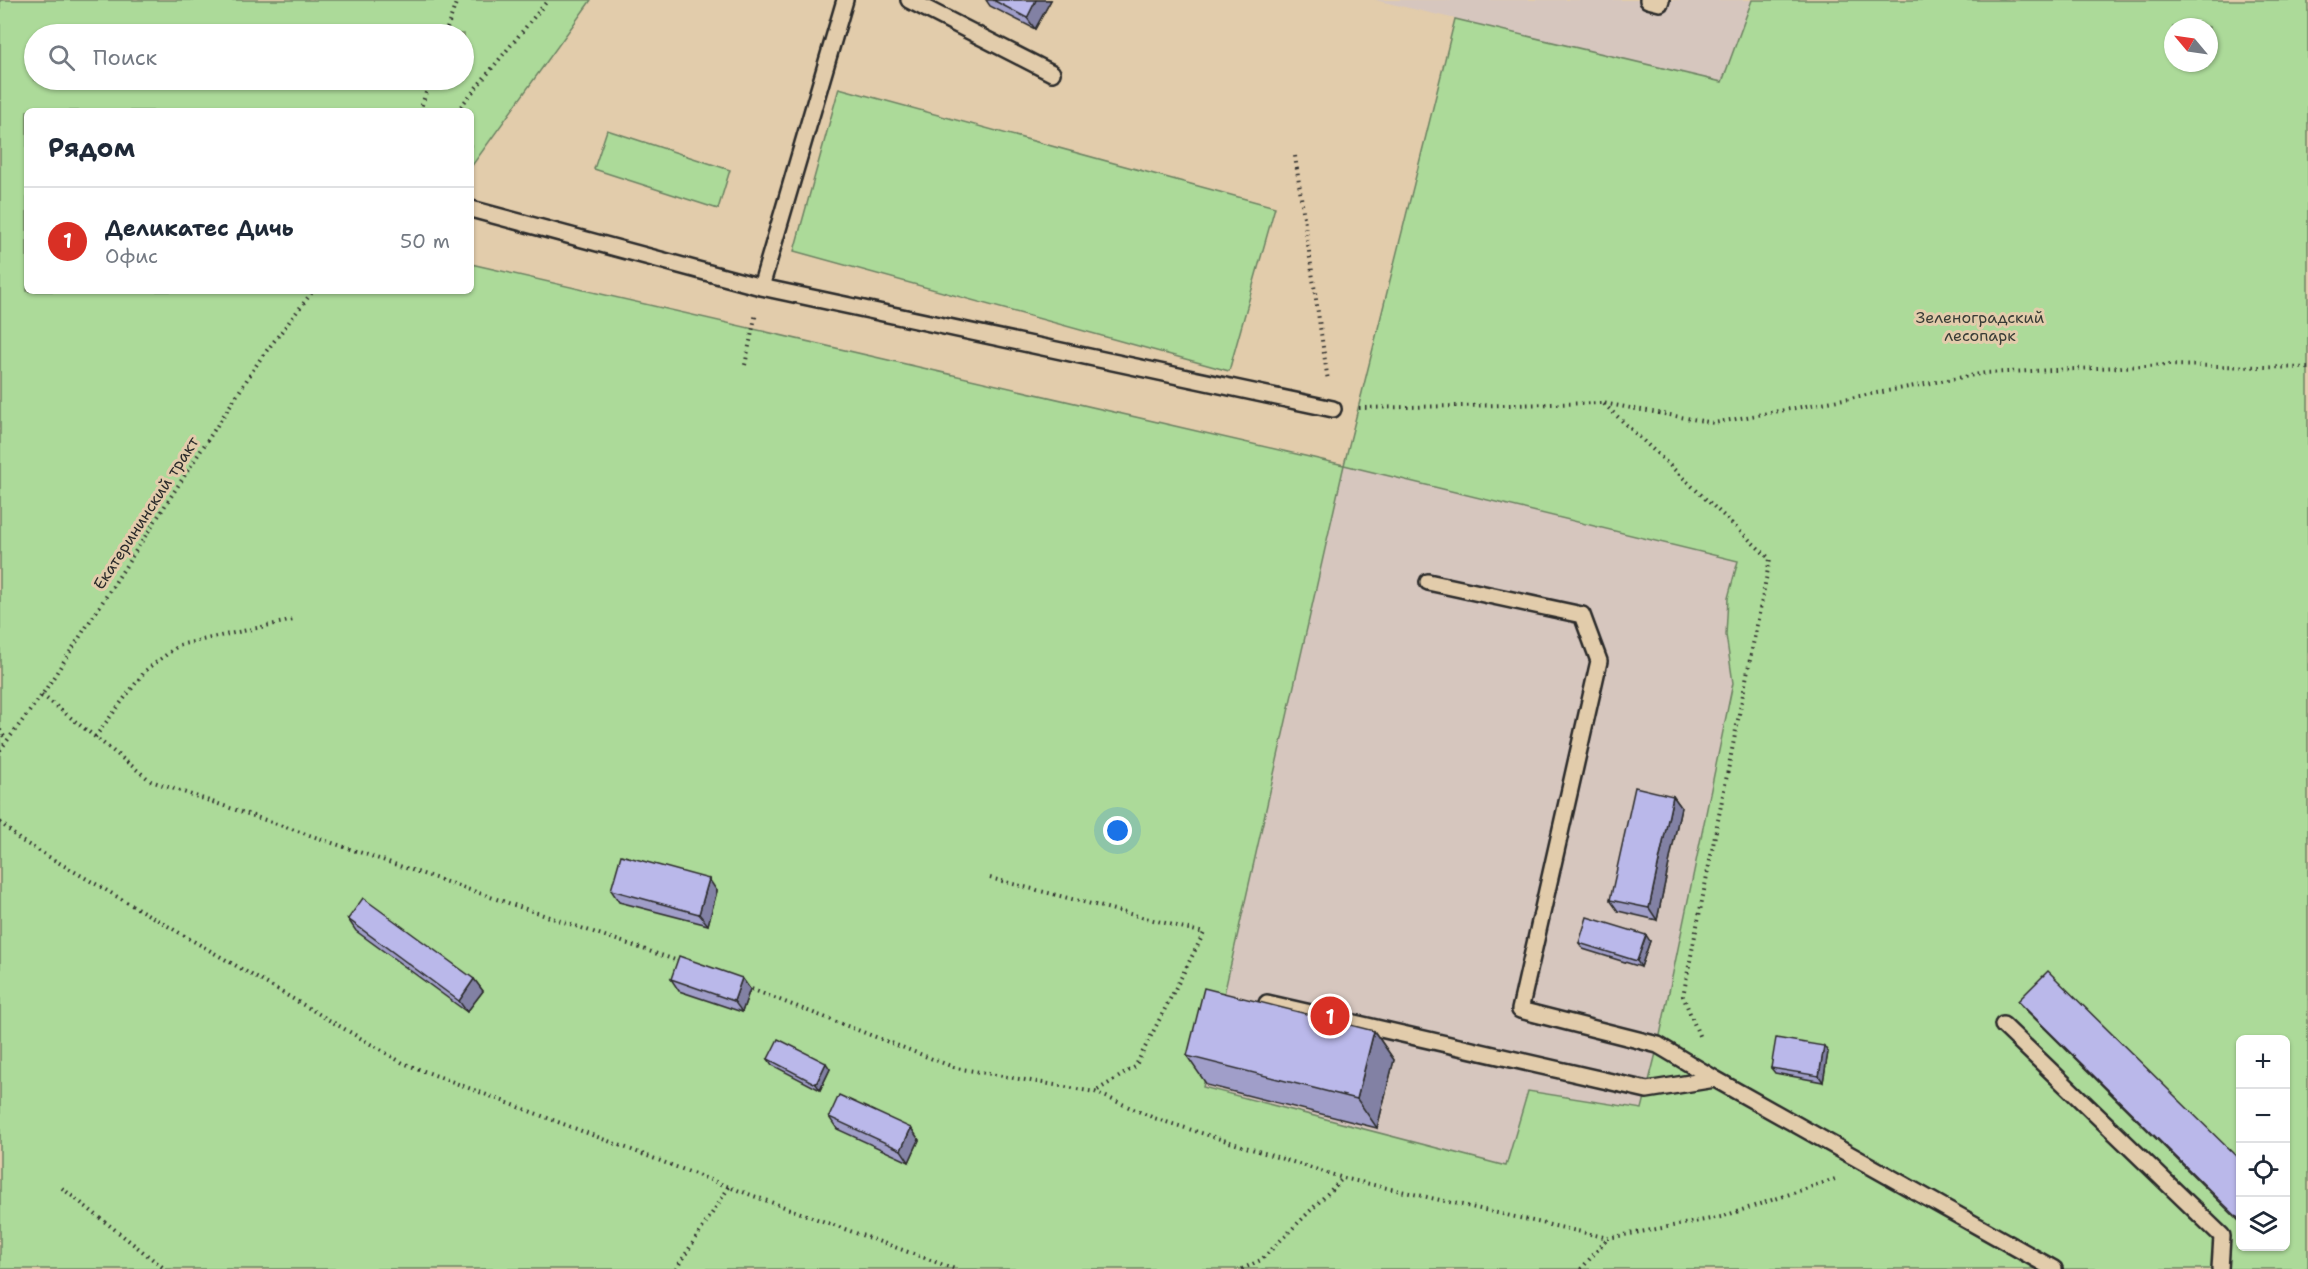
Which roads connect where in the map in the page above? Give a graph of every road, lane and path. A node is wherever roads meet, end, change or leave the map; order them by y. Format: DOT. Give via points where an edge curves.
graph roads {
  1 [pos="457,0"];
  2 [pos="548,0"];
  3 [pos="845,0"];
  4 [pos="909,0"];
  5 [pos="1648,0"];
  6 [pos="1661,0"];
  7 [pos="449,24"];
  8 [pos="1052,73"];
  9 [pos="427,90"];
  10 [pos="421,108"];
  11 [pos="459,108"];
  12 [pos="1295,156"];
  13 [pos="474,210"];
  14 [pos="761,287"];
  15 [pos="312,294"];
  16 [pos="745,365"];
  17 [pos="2308,368"];
  18 [pos="1603,403"];
  19 [pos="1333,409"];
  20 [pos="1428,582"];
  21 [pos="293,620"];
  22 [pos="42,695"];
  23 [pos="0,730"];
  24 [pos="95,737"];
  25 [pos="6,740"];
  26 [pos="0,750"];
  27 [pos="0,822"];
  28 [pos="990,878"];
  29 [pos="689,965"];
  30 [pos="745,987"];
  31 [pos="1267,1003"];
  32 [pos="2004,1025"];
  33 [pos="1715,1079"];
  34 [pos="1095,1092"];
  35 [pos="1873,1167"];
  36 [pos="1343,1178"];
  37 [pos="729,1187"];
  38 [pos="62,1188"];
  39 [pos="1608,1238"];
  40 [pos="165,1269"];
  41 [pos="676,1269"];
  42 [pos="955,1269"];
  43 [pos="1242,1269"];
  44 [pos="1581,1269"];
  45 [pos="2054,1269"];
  46 [pos="2220,1269"];
  1 -- 7 [label="path"];
  2 -- 11 [label="path"];
  3 -- 14 [label="lane"];
  4 -- 8 [label="lane"];
  5 -- 6 [label="lane"];
  9 -- 10 [label="path"];
  12 -- 19 [label="path"];
  13 -- 14 [label="lane"];
  14 -- 16 [label="path"];
  14 -- 19 [label="lane"];
  15 -- 22 [label="path, Екатерининский тракт" via="261,358"];
  17 -- 18 [label="path" via="2168,365 1985,373 1714,423"];
  18 -- 19 [label="path"];
  18 -- 33 [label="path" via="1770,559 1683,996"];
  20 -- 33 [label="lane" via="1582,615 1599,661 1520,1010 1658,1045"];
  21 -- 24 [label="path" via="179,645 145,671"];
  22 -- 24 [label="path"];
  22 -- 25 [label="path, Екатерининский тракт"];
  23 -- 25 [label="path"];
  24 -- 29 [label="path" via="151,781"];
  25 -- 26 [label="path, Екатерининский тракт"];
  27 -- 37 [label="path" via="20,840 403,1063"];
  28 -- 34 [label="path" via="1203,933 1135,1067"];
  30 -- 34 [label="path" via="956,1068"];
  31 -- 33 [label="lane" via="1647,1090"];
  32 -- 46 [label="lane" via="2222,1236"];
  33 -- 35 [label="lane"];
  34 -- 36 [label="path" via="1154,1118"];
  35 -- 39 [label="path" via="1721,1217"];
  35 -- 45 [label="lane"];
  36 -- 39 [label="path"];
  36 -- 43 [label="path" via="1261,1260"];
  37 -- 41 [label="path"];
  37 -- 42 [label="path"];
  38 -- 40 [label="path"];
  39 -- 44 [label="path"];
}
